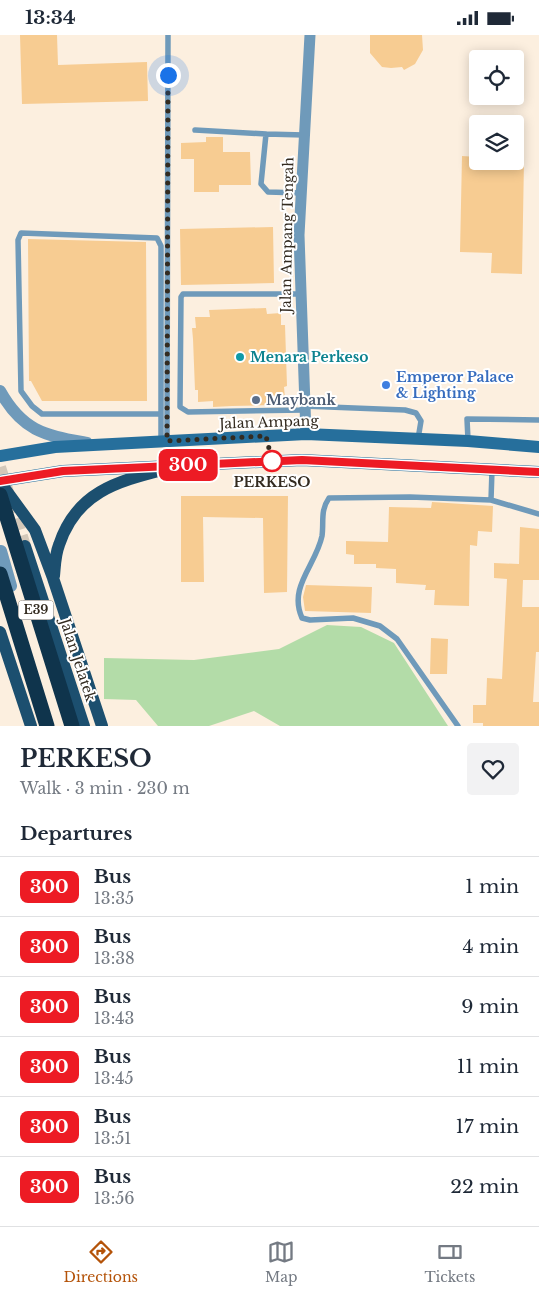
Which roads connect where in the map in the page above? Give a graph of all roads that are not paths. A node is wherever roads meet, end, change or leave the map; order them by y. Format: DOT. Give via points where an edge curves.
graph roads {
  1 [pos="168,35"];
  2 [pos="310,35"];
  3 [pos="195,130"];
  4 [pos="266,133"];
  5 [pos="304,135"];
  6 [pos="301,193"];
  7 [pos="300,294"];
  8 [pos="0,391"];
  9 [pos="304,408"];
  10 [pos="159,414"];
  11 [pos="539,420"];
  12 [pos="306,435"];
  13 [pos="418,439"];
  14 [pos="164,441"];
  15 [pos="468,441"];
  16 [pos="95,445"];
  17 [pos="539,447"];
  18 [pos="0,456"];
  19 [pos="177,466"];
  20 [pos="492,468"];
  21 [pos="539,471"];
  22 [pos="0,482"];
  23 [pos="0,495"];
  24 [pos="491,500"];
  25 [pos="539,514"];
  26 [pos="0,521"];
  27 [pos="35,531"];
  28 [pos="25,546"];
  29 [pos="1,551"];
  30 [pos="0,574"];
  31 [pos="53,578"];
  32 [pos="0,632"];
  33 [pos="46,723"];
  34 [pos="31,726"];
  35 [pos="72,726"];
  36 [pos="84,726"];
  37 [pos="102,726"];
  38 [pos="458,726"];
  1 -- 14 [label="lane"];
  2 -- 5 [label="street, Jalan Ampang Tengah"];
  3 -- 4 [label="lane"];
  4 -- 5 [label="lane"];
  4 -- 6 [label="lane" via="263,189"];
  5 -- 6 [label="street, Jalan Ampang Tengah"];
  6 -- 7 [label="street, Jalan Ampang Tengah"];
  7 -- 9 [label="street, Jalan Ampang Tengah"];
  7 -- 9 [label="lane" via="183,294 180,407 188,412"];
  8 -- 16 [label="street" via="8,405 30,427 49,435"];
  9 -- 12 [label="street, Jalan Ampang Tengah"];
  9 -- 13 [label="lane" via="405,410 416,413 421,421"];
  10 -- 10 [label="lane" via="42,414 32,406 21,391 18,240 21,233 157,238 161,246"];
  10 -- 14 [label="lane"];
  11 -- 15 [label="lane" via="468,419"];
  12 -- 13 [label="main road, Jalan Ampang"];
  12 -- 14 [label="main road, Jalan Ampang"];
  13 -- 15 [label="main road, Jalan Ampang"];
  14 -- 16 [label="main road, Jalan Ampang"];
  15 -- 17 [label="main road, Jalan Ampang"];
  16 -- 18 [label="main road, Jalan Ampang" via="55,447"];
  19 -- 20 [label="main road" via="302,460"];
  19 -- 22 [label="main road" via="63,471"];
  19 -- 31 [label="main road" via="128,479 95,493 80,505 58,546"];
  20 -- 21 [label="main road"];
  20 -- 24 [label="lane"];
  22 -- 27 [label="main road"];
  23 -- 35 [label="highway, E39, bridge"];
  24 -- 25 [label="lane"];
  24 -- 38 [label="lane" via="329,498 324,506 322,537 299,587 298,609 302,618 353,619 380,626 397,639"];
  26 -- 27 [label="main road" via="17,521"];
  27 -- 31 [label="main road"];
  28 -- 36 [label="main road, Jalan Jelatek"];
  29 -- 33 [label="street"];
  30 -- 33 [label="highway, E39"];
  31 -- 37 [label="main road"];
  32 -- 34 [label="main road"];
}
